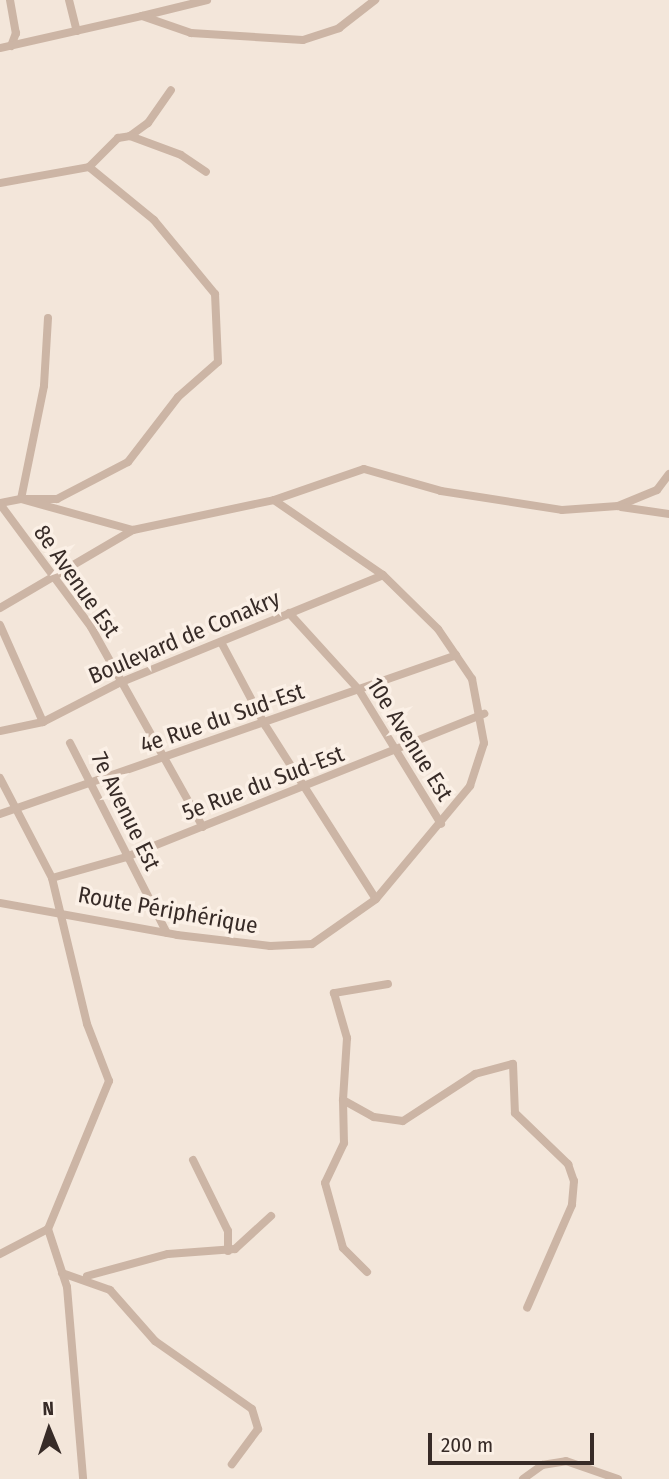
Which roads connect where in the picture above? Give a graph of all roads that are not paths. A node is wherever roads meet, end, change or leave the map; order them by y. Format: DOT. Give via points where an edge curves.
graph roads {
  1 [pos="10,0"];
  2 [pos="69,0"];
  3 [pos="207,0"];
  4 [pos="375,0"];
  5 [pos="142,16"];
  6 [pos="77,31"];
  7 [pos="11,46"];
  8 [pos="0,47"];
  9 [pos="171,90"];
  10 [pos="130,136"];
  11 [pos="89,166"];
  12 [pos="206,172"];
  13 [pos="0,183"];
  14 [pos="48,318"];
  15 [pos="669,474"];
  16 [pos="21,499"];
  17 [pos="274,500"];
  18 [pos="0,503"];
  19 [pos="618,506"];
  20 [pos="669,514"];
  21 [pos="133,530"];
  22 [pos="383,575"];
  23 [pos="54,579"];
  24 [pos="0,608"];
  25 [pos="289,613"];
  26 [pos="0,625"];
  27 [pos="221,642"];
  28 [pos="456,655"];
  29 [pos="118,684"];
  30 [pos="359,690"];
  31 [pos="484,714"];
  32 [pos="43,722"];
  33 [pos="265,725"];
  34 [pos="0,731"];
  35 [pos="70,743"];
  36 [pos="394,754"];
  37 [pos="165,757"];
  38 [pos="0,778"];
  39 [pos="92,784"];
  40 [pos="304,787"];
  41 [pos="18,809"];
  42 [pos="0,814"];
  43 [pos="442,824"];
  44 [pos="203,827"];
  45 [pos="125,857"];
  46 [pos="52,878"];
  47 [pos="376,900"];
  48 [pos="0,903"];
  49 [pos="64,912"];
  50 [pos="167,933"];
  51 [pos="388,984"];
  52 [pos="343,1100"];
  53 [pos="193,1160"];
  54 [pos="271,1216"];
  55 [pos="48,1228"];
  56 [pos="228,1251"];
  57 [pos="0,1254"];
  58 [pos="367,1272"];
  59 [pos="62,1273"];
  60 [pos="77,1275"];
  61 [pos="527,1308"];
  62 [pos="232,1464"];
  63 [pos="83,1479"];
  64 [pos="523,1479"];
  65 [pos="618,1479"];
  1 -- 7 [label="street" via="16,33"];
  2 -- 6 [label="street"];
  3 -- 5 [label="street"];
  4 -- 5 [label="street" via="339,28 303,40 191,33"];
  5 -- 6 [label="street"];
  6 -- 7 [label="street"];
  7 -- 8 [label="street"];
  9 -- 10 [label="street" via="148,123"];
  10 -- 11 [label="street" via="118,138"];
  10 -- 12 [label="street" via="181,155"];
  11 -- 13 [label="street"];
  11 -- 16 [label="street" via="154,220 215,294 218,362 178,397 128,462 57,499"];
  14 -- 16 [label="street" via="44,386"];
  15 -- 19 [label="street" via="657,490"];
  16 -- 18 [label="street"];
  16 -- 21 [label="street"];
  17 -- 19 [label="street" via="364,469 440,491 562,510"];
  17 -- 21 [label="street"];
  17 -- 22 [label="street, Route Périphérique"];
  18 -- 23 [label="street, 8e Avenue Est"];
  19 -- 20 [label="street"];
  21 -- 23 [label="street"];
  22 -- 25 [label="street, Boulevard de Conakry"];
  22 -- 28 [label="street, Route Périphérique"];
  23 -- 24 [label="street"];
  23 -- 29 [label="street, 8e Avenue Est" via="91,627"];
  25 -- 27 [label="street, Boulevard de Conakry"];
  25 -- 30 [label="street, 10e Avenue Est"];
  26 -- 32 [label="street"];
  27 -- 29 [label="street, Boulevard de Conakry"];
  27 -- 33 [label="street"];
  28 -- 30 [label="street, 4e Rue du Sud-Est"];
  28 -- 31 [label="street, Route Périphérique"];
  29 -- 32 [label="street, Boulevard de Conakry"];
  29 -- 37 [label="street, 8e Avenue Est"];
  30 -- 33 [label="street, 4e Rue du Sud-Est"];
  30 -- 36 [label="street, 10e Avenue Est"];
  31 -- 36 [label="street, 5e Rue du Sud-Est"];
  31 -- 43 [label="street, Route Périphérique" via="484,743 470,786"];
  32 -- 34 [label="street, Boulevard de Conakry"];
  33 -- 37 [label="street, 4e Rue du Sud-Est"];
  33 -- 40 [label="street"];
  35 -- 39 [label="street, 7e Avenue Est"];
  36 -- 40 [label="street, 5e Rue du Sud-Est"];
  36 -- 43 [label="street, 10e Avenue Est"];
  37 -- 39 [label="street, 4e Rue du Sud-Est"];
  37 -- 44 [label="street, 8e Avenue Est"];
  38 -- 41 [label="street"];
  39 -- 41 [label="street, 4e Rue du Sud-Est"];
  39 -- 45 [label="street, 7e Avenue Est"];
  40 -- 44 [label="street, 5e Rue du Sud-Est"];
  40 -- 47 [label="street"];
  41 -- 42 [label="street, 4e Rue du Sud-Est"];
  41 -- 46 [label="street"];
  43 -- 47 [label="street, Route Périphérique"];
  44 -- 45 [label="street, 5e Rue du Sud-Est"];
  45 -- 46 [label="street, 5e Rue du Sud-Est"];
  45 -- 50 [label="street, 7e Avenue Est"];
  46 -- 49 [label="street"];
  47 -- 50 [label="street, Route Périphérique" via="312,944 270,946"];
  48 -- 49 [label="street, Route Périphérique"];
  49 -- 50 [label="street, Route Périphérique"];
  49 -- 55 [label="street" via="87,1024 109,1081"];
  51 -- 52 [label="street" via="334,993 346,1038"];
  52 -- 58 [label="street" via="344,1143 325,1183 343,1248"];
  52 -- 61 [label="street" via="374,1117 402,1121 475,1074 513,1064 515,1114 547,1138 575,1181 559,1240"];
  53 -- 56 [label="street" via="228,1231"];
  54 -- 56 [label="street"];
  55 -- 57 [label="street"];
  55 -- 59 [label="street"];
  56 -- 60 [label="street" via="168,1254 133,1268"];
  59 -- 60 [label="street"];
  59 -- 63 [label="street"];
  60 -- 62 [label="street" via="110,1290 155,1340 253,1409 258,1429"];
  64 -- 65 [label="street" via="542,1465 566,1461"];
}
